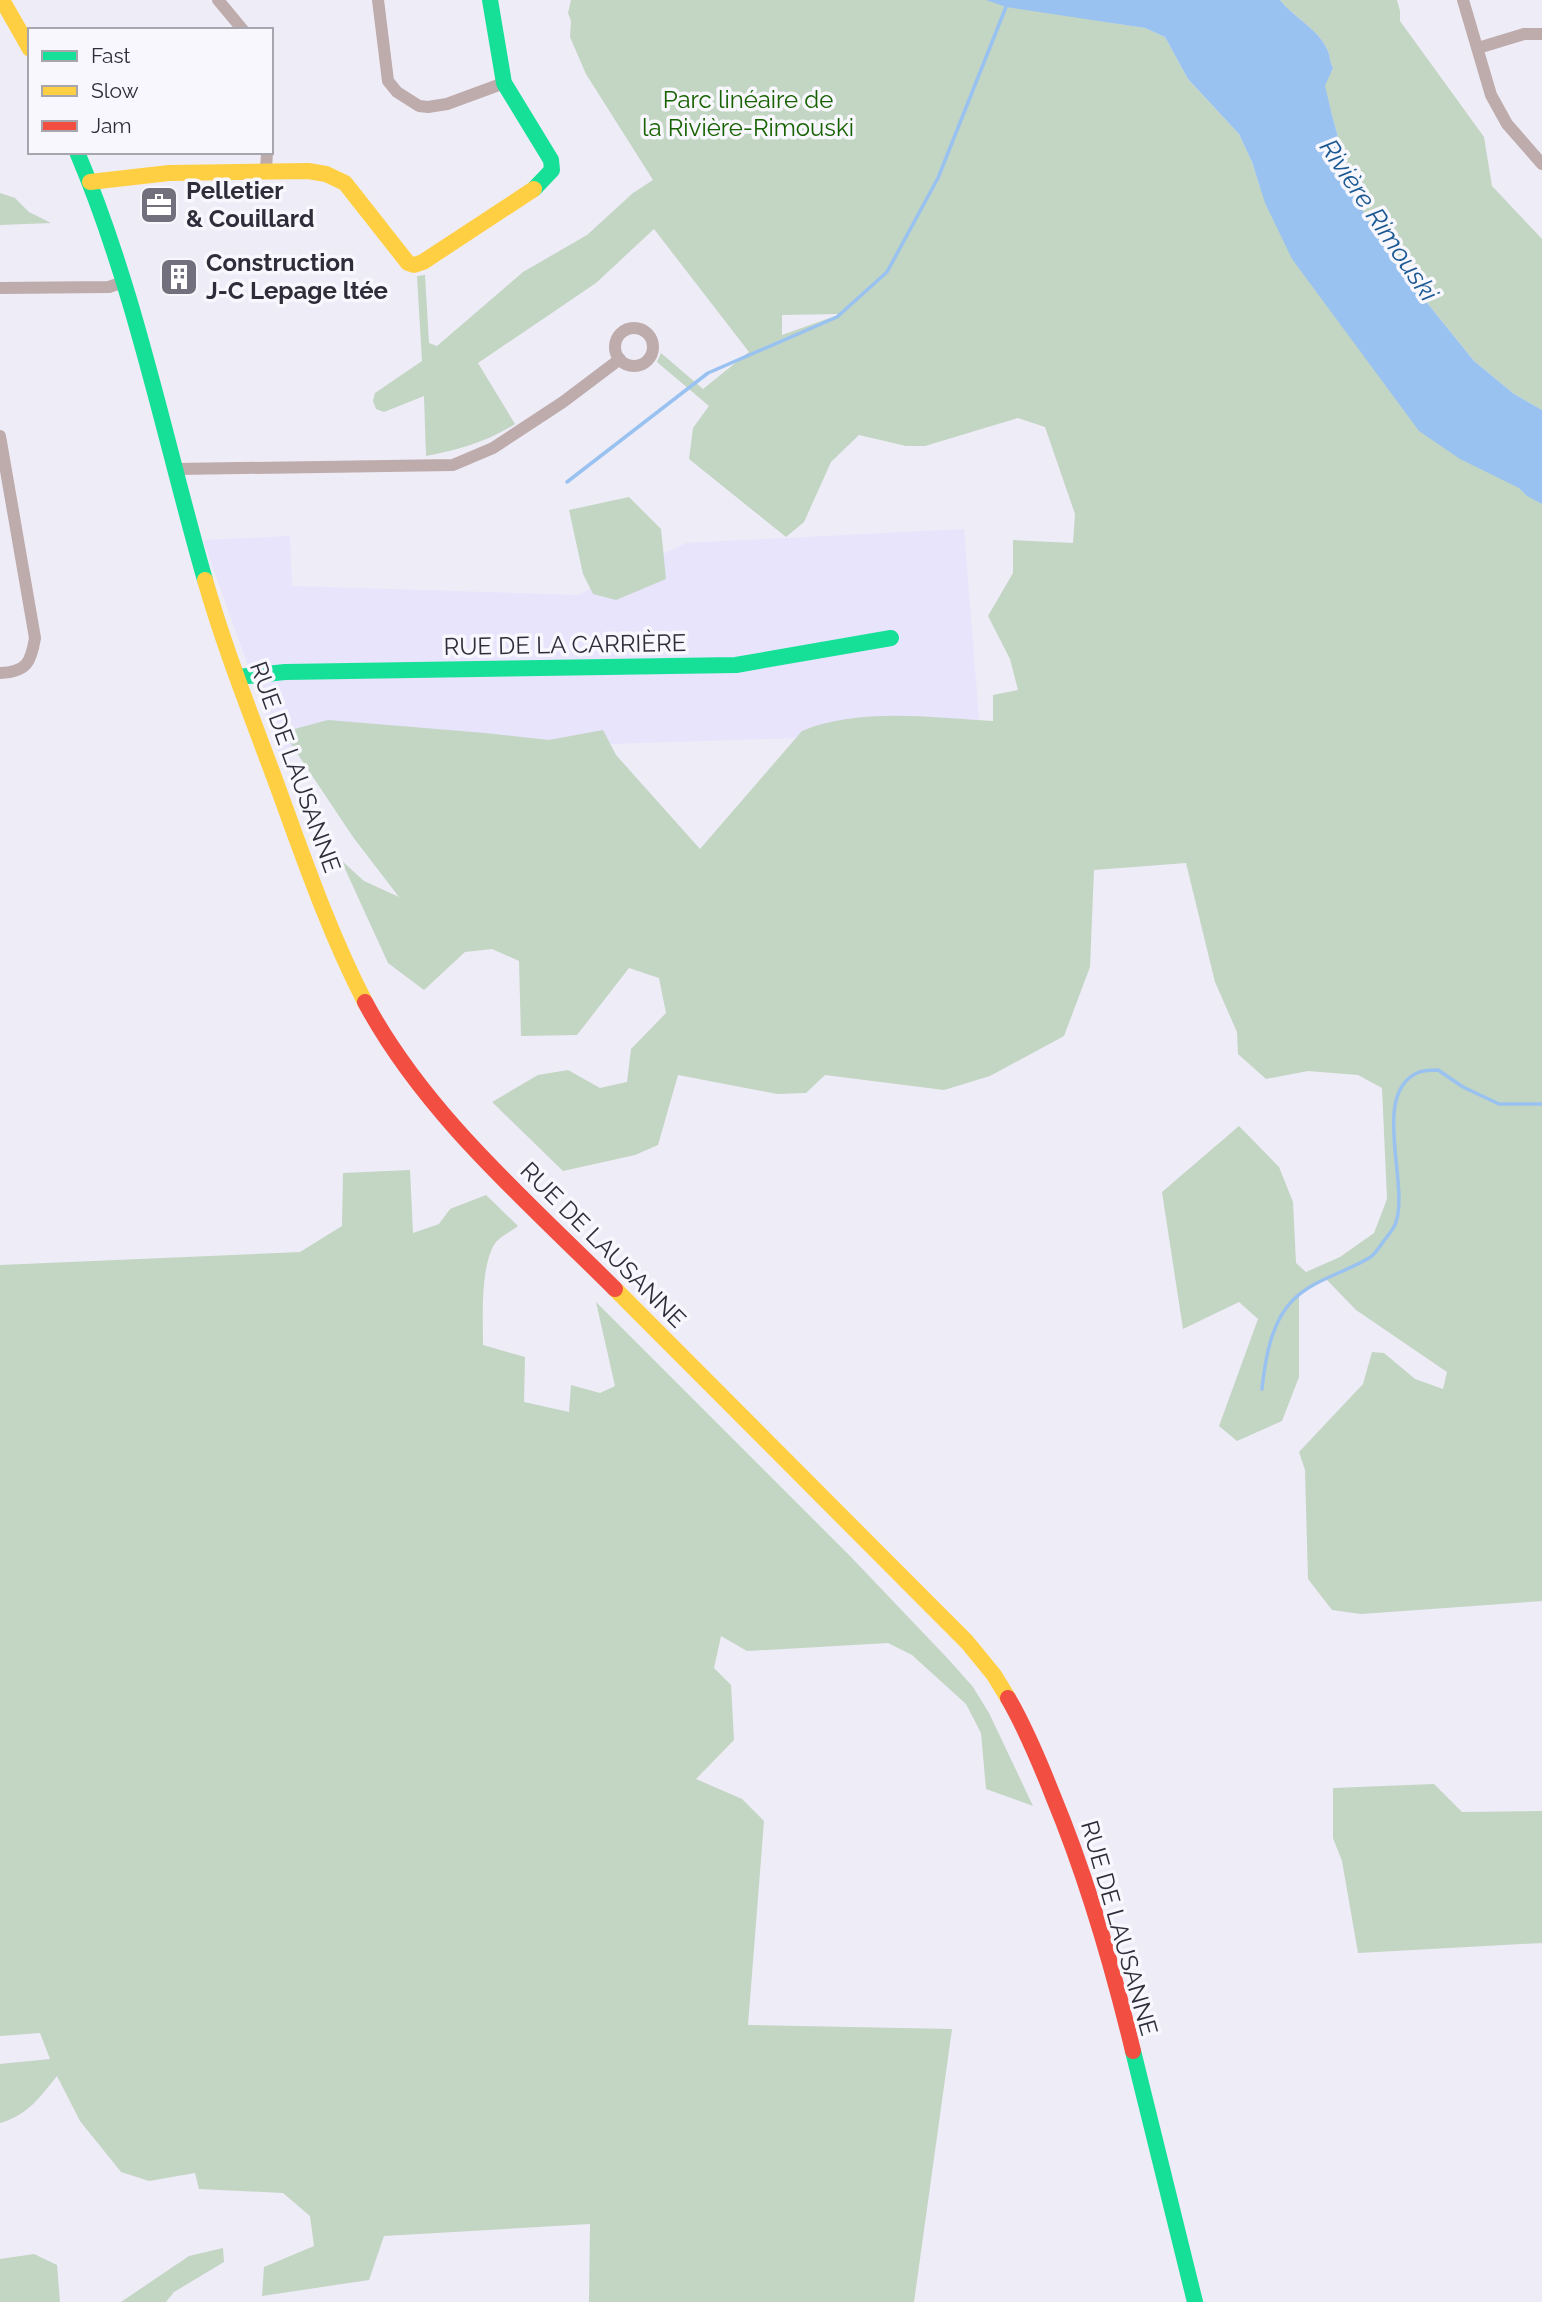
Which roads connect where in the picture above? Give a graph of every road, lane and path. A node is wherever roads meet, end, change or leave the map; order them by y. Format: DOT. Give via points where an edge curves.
graph roads {
  1 [pos="2,0"];
  2 [pos="218,0"];
  3 [pos="378,0"];
  4 [pos="490,0"];
  5 [pos="1462,0"];
  6 [pos="241,28"];
  7 [pos="1542,34"];
  8 [pos="28,46"];
  9 [pos="1478,47"];
  10 [pos="504,83"];
  11 [pos="78,154"];
  12 [pos="267,154"];
  13 [pos="1542,164"];
  14 [pos="266,171"];
  15 [pos="90,182"];
  16 [pos="123,282"];
  17 [pos="0,288"];
  18 [pos="620,359"];
  19 [pos="0,436"];
  20 [pos="177,468"];
  21 [pos="891,638"];
  22 [pos="0,673"];
  23 [pos="238,677"];
  24 [pos="1195,2302"];
  1 -- 8 [label="street"];
  2 -- 6 [label="street"];
  3 -- 10 [label="street" via="388,81 397,92 428,107"];
  4 -- 10 [label="street"];
  5 -- 9 [label="street"];
  7 -- 9 [label="street" via="1524,34"];
  9 -- 13 [label="street" via="1491,95 1507,124"];
  10 -- 14 [label="street" via="551,160 552,170 531,191 415,265 399,255 345,183 308,171"];
  11 -- 15 [label="street, RUE DE LAUSANNE"];
  12 -- 14 [label="street"];
  14 -- 15 [label="street" via="169,173"];
  15 -- 16 [label="street, RUE DE LAUSANNE"];
  16 -- 17 [label="street" via="108,287"];
  16 -- 20 [label="street, RUE DE LAUSANNE"];
  18 -- 20 [label="street" via="493,448 453,464"];
  19 -- 22 [label="street" via="35,638 28,663 22,669"];
  20 -- 23 [label="street, RUE DE LAUSANNE" via="204,575"];
  21 -- 23 [label="street, RUE DE LA CARRIÈRE" via="736,665 285,672"];
  23 -- 24 [label="street, RUE DE LAUSANNE" via="348,969 382,1032 433,1102 967,1642 997,1680 1065,1819 1102,1934"];
}
